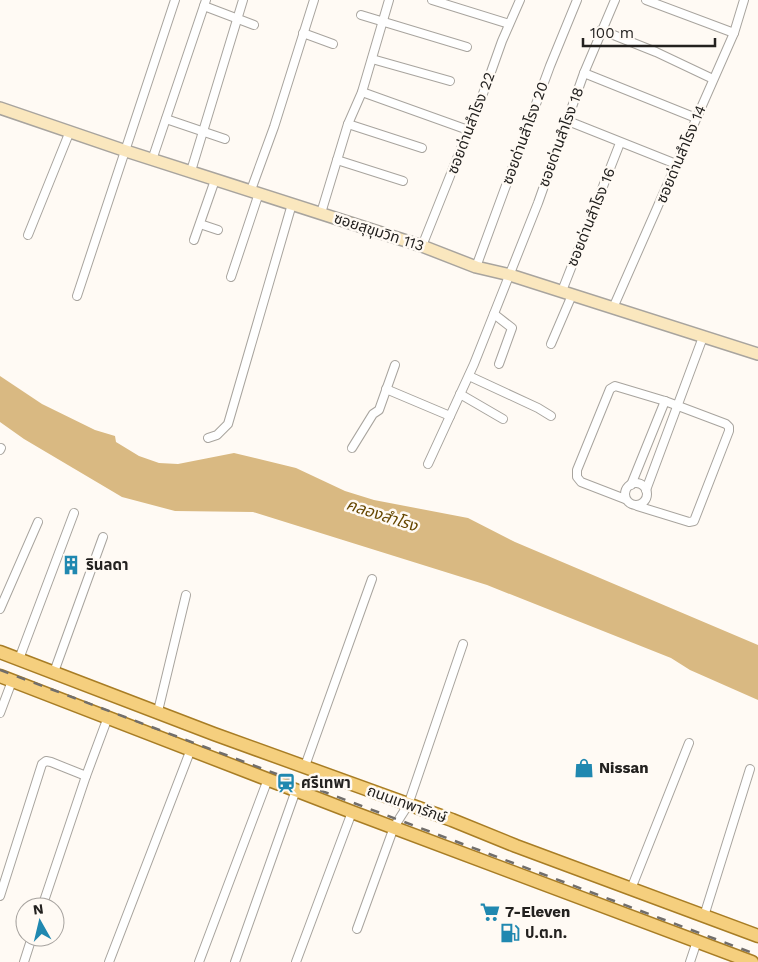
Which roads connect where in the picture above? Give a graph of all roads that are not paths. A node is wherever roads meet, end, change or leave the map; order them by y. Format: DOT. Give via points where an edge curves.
graph roads {
  1 [pos="175,0"];
  2 [pos="243,0"];
  3 [pos="314,0"];
  4 [pos="389,0"];
  5 [pos="432,0"];
  6 [pos="520,0"];
  7 [pos="577,0"];
  8 [pos="615,0"];
  9 [pos="646,0"];
  10 [pos="744,0"];
  11 [pos="205,3"];
  12 [pos="361,15"];
  13 [pos="236,19"];
  14 [pos="383,22"];
  15 [pos="509,24"];
  16 [pos="254,25"];
  17 [pos="601,30"];
  18 [pos="304,33"];
  19 [pos="734,33"];
  20 [pos="333,44"];
  21 [pos="467,47"];
  22 [pos="372,59"];
  23 [pos="584,73"];
  24 [pos="713,79"];
  25 [pos="450,81"];
  26 [pos="362,92"];
  27 [pos="0,108"];
  28 [pos="166,118"];
  29 [pos="696,118"];
  30 [pos="568,121"];
  31 [pos="348,124"];
  32 [pos="468,130"];
  33 [pos="70,131"];
  34 [pos="202,131"];
  35 [pos="225,139"];
  36 [pos="620,143"];
  37 [pos="422,148"];
  38 [pos="126,151"];
  39 [pos="152,160"];
  40 [pos="337,160"];
  41 [pos="676,164"];
  42 [pos="191,172"];
  43 [pos="215,180"];
  44 [pos="403,181"];
  45 [pos="255,192"];
  46 [pos="292,204"];
  47 [pos="321,213"];
  48 [pos="200,224"];
  49 [pos="218,230"];
  50 [pos="28,235"];
  51 [pos="194,240"];
  52 [pos="422,246"];
  53 [pos="476,268"];
  54 [pos="510,275"];
  55 [pos="231,278"];
  56 [pos="567,293"];
  57 [pos="77,296"];
  58 [pos="613,308"];
  59 [pos="494,314"];
  60 [pos="703,337"];
  61 [pos="551,344"];
  62 [pos="758,354"];
  63 [pos="499,364"];
  64 [pos="395,365"];
  65 [pos="469,376"];
  66 [pos="386,389"];
  67 [pos="460,394"];
  68 [pos="665,401"];
  69 [pos="678,406"];
  70 [pos="450,416"];
  71 [pos="551,416"];
  72 [pos="503,419"];
  73 [pos="208,438"];
  74 [pos="352,448"];
  75 [pos="428,464"];
  76 [pos="631,484"];
  77 [pos="646,490"];
  78 [pos="625,499"];
  79 [pos="637,506"];
  80 [pos="74,513"];
  81 [pos="38,522"];
  82 [pos="102,537"];
  83 [pos="372,579"];
  84 [pos="186,595"];
  85 [pos="0,609"];
  86 [pos="463,644"];
  87 [pos="0,652"];
  88 [pos="19,659"];
  89 [pos="54,672"];
  90 [pos="0,676"];
  91 [pos="12,681"];
  92 [pos="158,711"];
  93 [pos="0,713"];
  94 [pos="108,717"];
  95 [pos="689,743"];
  96 [pos="191,749"];
  97 [pos="305,766"];
  98 [pos="750,769"];
  99 [pos="86,776"];
  100 [pos="268,779"];
  101 [pos="296,790"];
  102 [pos="408,805"];
  103 [pos="352,812"];
  104 [pos="394,827"];
  105 [pos="632,889"];
  106 [pos="0,896"];
  107 [pos="45,897"];
  108 [pos="704,916"];
  109 [pos="357,929"];
  110 [pos="758,936"];
  111 [pos="697,941"];
  112 [pos="29,947"];
  113 [pos="24,962"];
  114 [pos="109,962"];
  115 [pos="199,962"];
  116 [pos="235,962"];
  117 [pos="296,962"];
  118 [pos="690,962"];
  119 [pos="752,962"];
  1 -- 38 [label="street"];
  2 -- 13 [label="street"];
  3 -- 18 [label="street"];
  4 -- 14 [label="street"];
  5 -- 15 [label="street"];
  6 -- 15 [label="street, ซอยด่านสำโรง 22"];
  7 -- 53 [label="street, ซอยด่านสำโรง 20"];
  8 -- 17 [label="street, ซอยด่านสำโรง 18"];
  9 -- 19 [label="street"];
  10 -- 19 [label="street, ซอยด่านสำโรง 14"];
  11 -- 13 [label="street"];
  11 -- 28 [label="street"];
  12 -- 14 [label="street"];
  13 -- 16 [label="street"];
  13 -- 34 [label="street"];
  14 -- 21 [label="street"];
  14 -- 22 [label="street"];
  15 -- 32 [label="street, ซอยด่านสำโรง 22"];
  17 -- 23 [label="street, ซอยด่านสำโรง 18"];
  17 -- 24 [label="street"];
  18 -- 20 [label="street"];
  18 -- 45 [label="street"];
  19 -- 24 [label="street, ซอยด่านสำโรง 14"];
  22 -- 25 [label="street"];
  22 -- 26 [label="street"];
  23 -- 29 [label="street"];
  23 -- 30 [label="street, ซอยด่านสำโรง 18"];
  24 -- 29 [label="street, ซอยด่านสำโรง 14"];
  26 -- 31 [label="street"];
  26 -- 32 [label="street"];
  27 -- 33 [label="main road, ซอยสุขุมวิท 113"];
  28 -- 34 [label="street"];
  28 -- 39 [label="street"];
  29 -- 41 [label="street, ซอยด่านสำโรง 14"];
  30 -- 36 [label="street"];
  30 -- 54 [label="street, ซอยด่านสำโรง 18"];
  31 -- 37 [label="street"];
  31 -- 40 [label="street"];
  32 -- 52 [label="street, ซอยด่านสำโรง 22"];
  33 -- 38 [label="main road, ซอยสุขุมวิท 113"];
  33 -- 50 [label="street"];
  34 -- 35 [label="street"];
  34 -- 42 [label="street"];
  36 -- 41 [label="street"];
  36 -- 56 [label="street, ซอยด่านสำโรง 16"];
  38 -- 39 [label="main road, ซอยสุขุมวิท 113"];
  38 -- 57 [label="street"];
  39 -- 42 [label="main road, ซอยสุขุมวิท 113"];
  40 -- 44 [label="street"];
  40 -- 47 [label="street"];
  41 -- 58 [label="street, ซอยด่านสำโรง 14"];
  42 -- 43 [label="main road, ซอยสุขุมวิท 113"];
  43 -- 45 [label="main road, ซอยสุขุมวิท 113"];
  43 -- 48 [label="street"];
  45 -- 46 [label="main road, ซอยสุขุมวิท 113"];
  45 -- 55 [label="street"];
  46 -- 47 [label="main road, ซอยสุขุมวิท 113"];
  46 -- 73 [label="street" via="228,424 217,435"];
  47 -- 52 [label="main road, ซอยสุขุมวิท 113"];
  48 -- 49 [label="street"];
  48 -- 51 [label="street"];
  52 -- 53 [label="main road, ซอยสุขุมวิท 113"];
  53 -- 54 [label="main road, ซอยสุขุมวิท 113"];
  54 -- 56 [label="main road, ซอยสุขุมวิท 113"];
  54 -- 59 [label="street, ซอยด่านสำโรง 18"];
  56 -- 58 [label="main road, ซอยสุขุมวิท 113"];
  56 -- 61 [label="street, ซอยด่านสำโรง 16"];
  58 -- 60 [label="main road, ซอยสุขุมวิท 113"];
  59 -- 63 [label="street" via="512,328"];
  59 -- 65 [label="street, ซอยด่านสำโรง 18"];
  60 -- 62 [label="main road, ซอยสุขุมวิท 113"];
  60 -- 69 [label="street"];
  64 -- 66 [label="street"];
  65 -- 67 [label="street, ซอยด่านสำโรง 18"];
  65 -- 71 [label="street"];
  66 -- 70 [label="street"];
  66 -- 74 [label="street" via="379,410 373,414"];
  67 -- 70 [label="street, ซอยด่านสำโรง 18"];
  67 -- 72 [label="street"];
  68 -- 69 [label="street"];
  68 -- 76 [label="street"];
  68 -- 78 [label="street" via="620,386 610,389 577,477 581,482"];
  69 -- 77 [label="street"];
  69 -- 79 [label="street" via="729,427 697,516 689,522"];
  70 -- 75 [label="street, ซอยด่านสำโรง 18"];
  76 -- 77 [label="street" via="639,484"];
  76 -- 78 [label="street" via="625,492"];
  77 -- 79 [label="street" via="646,499"];
  78 -- 79 [label="street"];
  80 -- 88 [label="street"];
  81 -- 85 [label="street"];
  82 -- 89 [label="street"];
  83 -- 97 [label="street"];
  84 -- 92 [label="street"];
  86 -- 102 [label="street"];
  87 -- 88 [label="main road, ถนนเทพารักษ์"];
  88 -- 89 [label="main road, ถนนเทพารักษ์"];
  89 -- 92 [label="main road, ถนนเทพารักษ์"];
  90 -- 91 [label="main road, ถนนเทพารักษ์"];
  91 -- 93 [label="street"];
  91 -- 94 [label="main road, ถนนเทพารักษ์"];
  92 -- 97 [label="main road, ถนนเทพารักษ์"];
  94 -- 96 [label="main road, ถนนเทพารักษ์"];
  94 -- 99 [label="street"];
  95 -- 105 [label="street"];
  96 -- 100 [label="main road, ถนนเทพารักษ์"];
  96 -- 114 [label="street"];
  97 -- 102 [label="main road, ถนนเทพารักษ์"];
  98 -- 108 [label="street"];
  99 -- 106 [label="street" via="51,762 42,764"];
  99 -- 107 [label="street"];
  100 -- 101 [label="main road, ถนนเทพารักษ์"];
  100 -- 115 [label="street"];
  101 -- 103 [label="main road, ถนนเทพารักษ์"];
  101 -- 116 [label="street"];
  102 -- 104 [label="street"];
  102 -- 105 [label="main road, ถนนเทพารักษ์"];
  103 -- 104 [label="main road, ถนนเทพารักษ์"];
  103 -- 117 [label="street"];
  104 -- 109 [label="street"];
  104 -- 111 [label="main road, ถนนเทพารักษ์"];
  105 -- 108 [label="main road, ถนนเทพารักษ์"];
  108 -- 110 [label="main road, ถนนเทพารักษ์"];
  111 -- 118 [label="street"];
  111 -- 119 [label="main road, ถนนเทพารักษ์"];
  112 -- 113 [label="street"];
}
